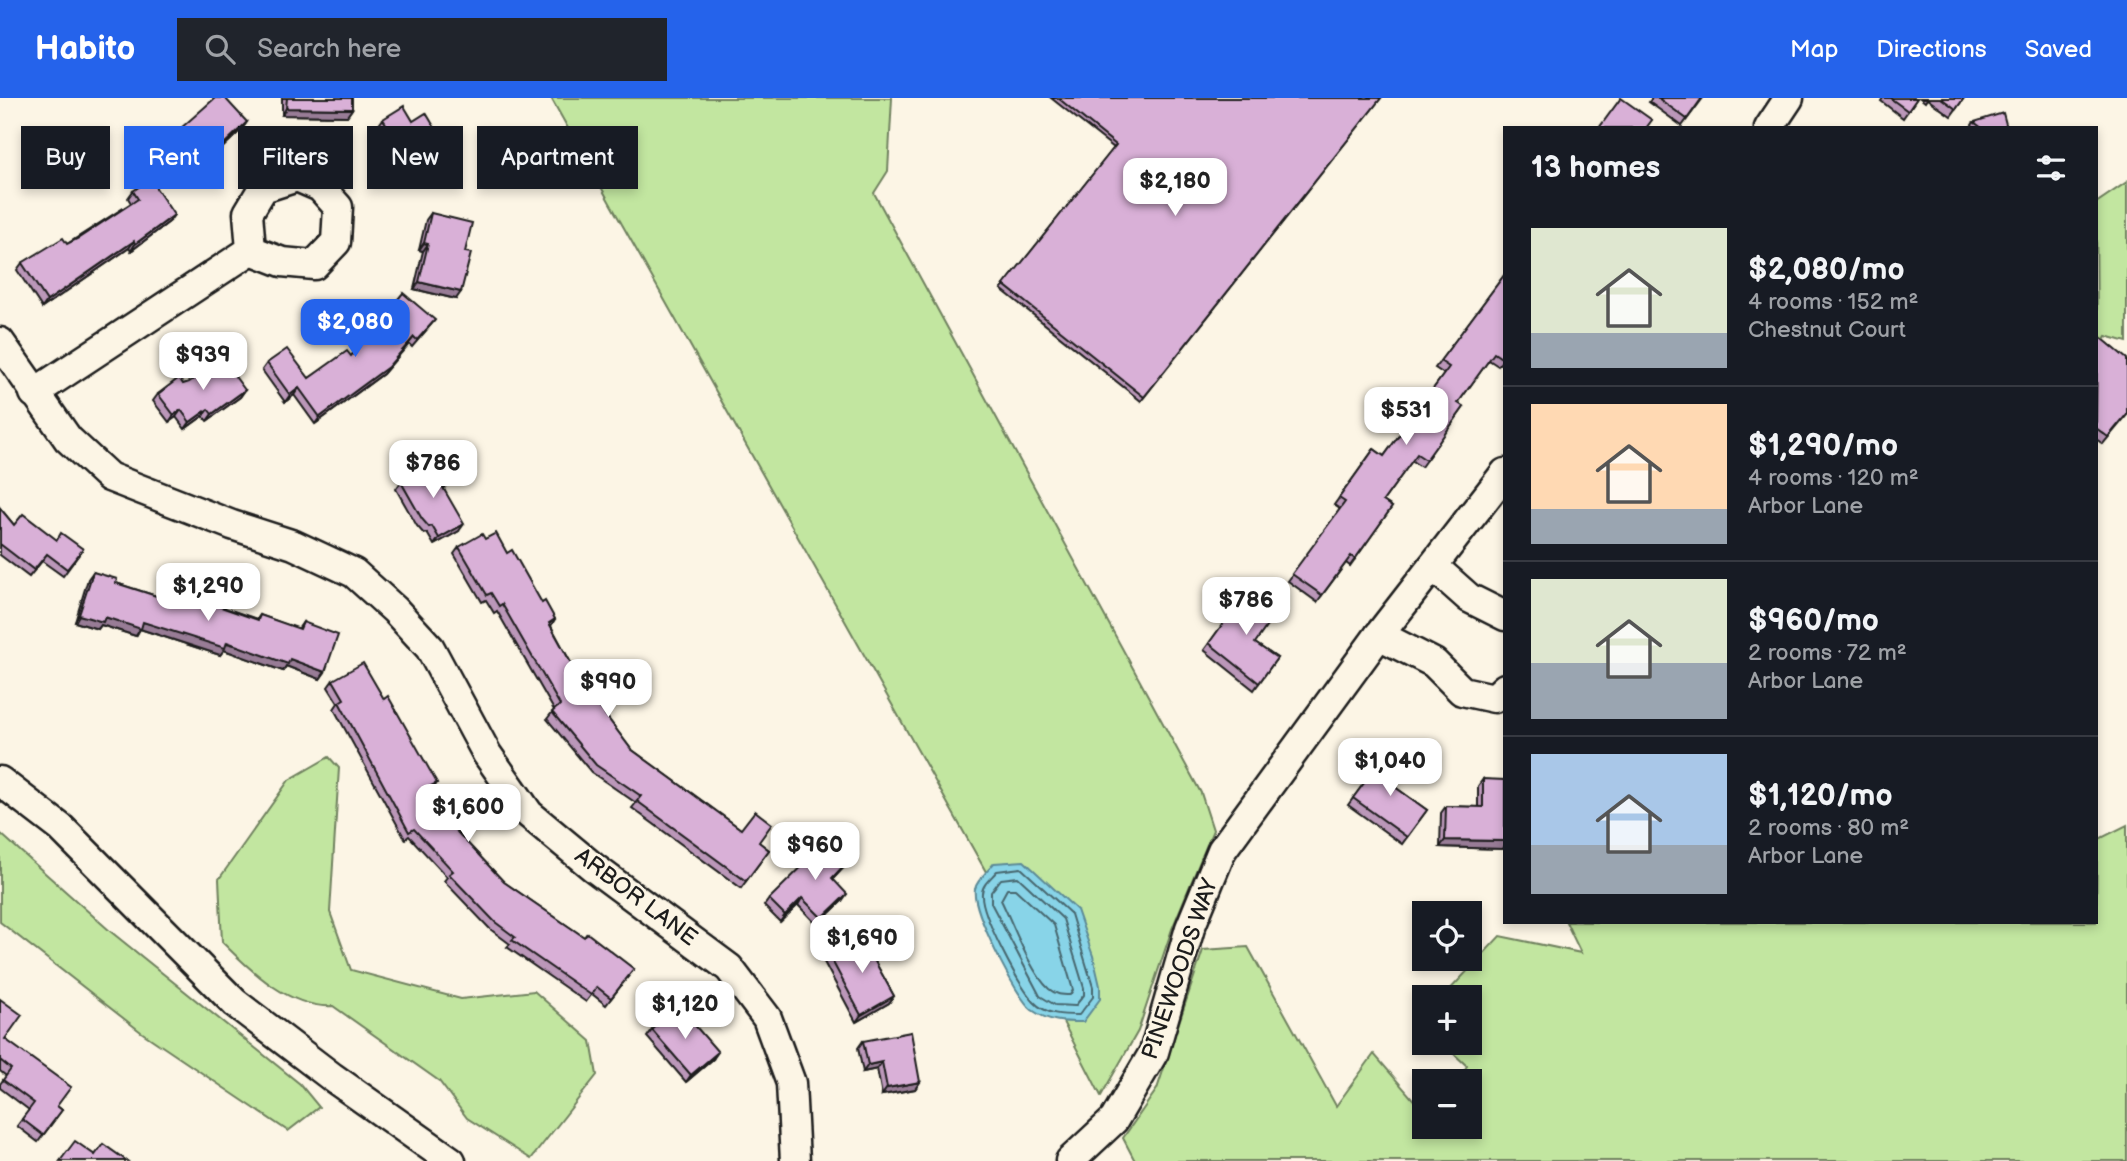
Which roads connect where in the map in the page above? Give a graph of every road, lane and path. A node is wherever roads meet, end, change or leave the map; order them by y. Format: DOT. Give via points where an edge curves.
graph roads {
  1 [pos="1789,98"];
  2 [pos="1770,126"];
  3 [pos="251,250"];
  4 [pos="0,342"];
  5 [pos="34,393"];
  6 [pos="1503,476"];
  7 [pos="1433,566"];
  8 [pos="1503,615"];
  9 [pos="1379,635"];
  10 [pos="1503,690"];
  11 [pos="0,781"];
  12 [pos="417,1152"];
  13 [pos="451,1161"];
  14 [pos="795,1161"];
  15 [pos="1070,1161"];
  1 -- 2 [label="street"];
  3 -- 5 [label="street"];
  4 -- 5 [label="street, ARBOR LANE"];
  5 -- 14 [label="street, ARBOR LANE" via="68,439 109,477 294,545 354,573 395,610 430,648 487,754 529,814 729,968 767,1018 791,1083"];
  6 -- 7 [label="street, PINEWOODS WAY"];
  7 -- 8 [label="street" via="1469,598"];
  7 -- 9 [label="street, PINEWOODS WAY"];
  9 -- 10 [label="street" via="1434,663 1462,691 1494,698"];
  9 -- 15 [label="street, PINEWOODS WAY" via="1222,850 1190,929 1154,1052 1114,1119"];
  11 -- 12 [label="street" via="75,841 228,997"];
  12 -- 13 [label="street"];
}
